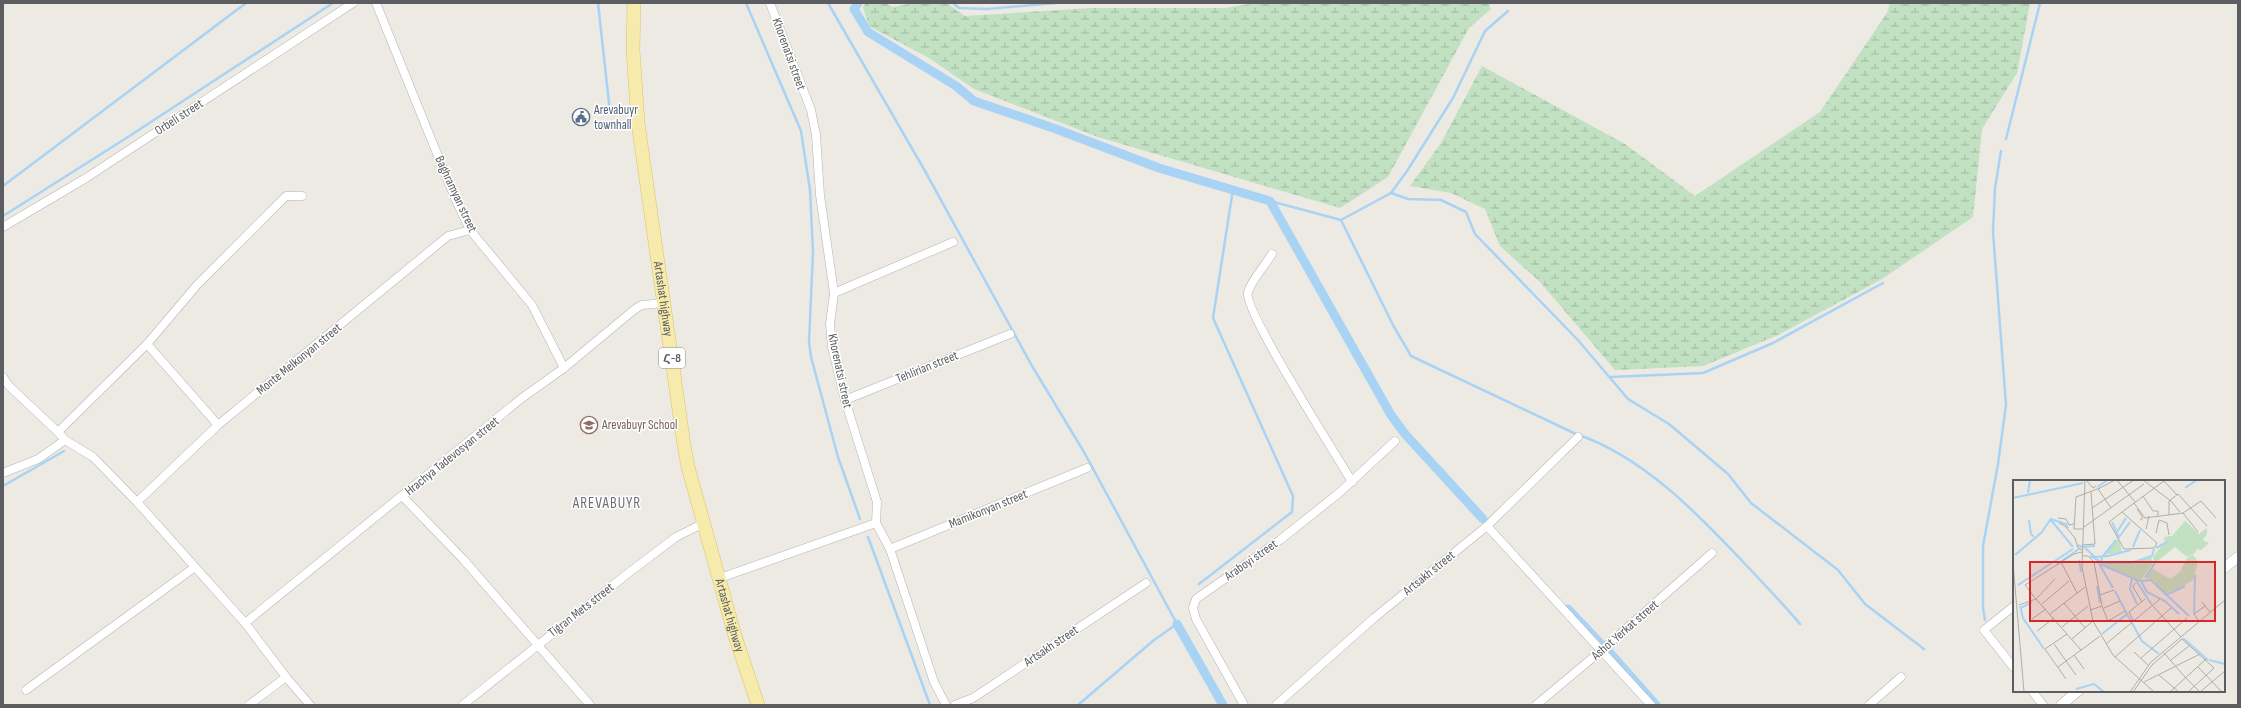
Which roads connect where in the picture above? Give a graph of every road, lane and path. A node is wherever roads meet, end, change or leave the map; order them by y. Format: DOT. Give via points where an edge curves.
graph roads {
  1 [pos="353,3"];
  2 [pos="376,3"];
  3 [pos="634,3"];
  4 [pos="770,3"];
  5 [pos="302,196"];
  6 [pos="3,227"];
  7 [pos="470,230"];
  8 [pos="952,242"];
  9 [pos="1272,254"];
  10 [pos="834,294"];
  11 [pos="664,303"];
  12 [pos="1010,334"];
  13 [pos="148,344"];
  14 [pos="564,368"];
  15 [pos="3,377"];
  16 [pos="845,400"];
  17 [pos="218,425"];
  18 [pos="58,432"];
  19 [pos="1578,437"];
  20 [pos="65,440"];
  21 [pos="1395,441"];
  22 [pos="1087,468"];
  23 [pos="3,473"];
  24 [pos="1352,482"];
  25 [pos="403,496"];
  26 [pos="137,502"];
  27 [pos="704,523"];
  28 [pos="876,523"];
  29 [pos="1487,526"];
  30 [pos="890,549"];
  31 [pos="1712,553"];
  32 [pos="2238,557"];
  33 [pos="195,567"];
  34 [pos="2225,567"];
  35 [pos="720,578"];
  36 [pos="1146,583"];
  37 [pos="2013,607"];
  38 [pos="245,623"];
  39 [pos="537,645"];
  40 [pos="1602,650"];
  41 [pos="2013,667"];
  42 [pos="1901,676"];
  43 [pos="286,677"];
  44 [pos="26,690"];
  45 [pos="2033,692"];
  46 [pos="2077,692"];
  47 [pos="249,705"];
  48 [pos="310,705"];
  49 [pos="463,705"];
  50 [pos="590,705"];
  51 [pos="758,705"];
  52 [pos="946,705"];
  53 [pos="955,705"];
  54 [pos="1244,705"];
  55 [pos="1276,705"];
  56 [pos="1536,705"];
  57 [pos="1651,705"];
  58 [pos="1869,705"];
  59 [pos="2043,705"];
  60 [pos="2061,705"];
  1 -- 6 [label="street, Orbeli street" via="86,178"];
  2 -- 7 [label="street, Baghramyan street"];
  3 -- 11 [label="main road, Artashat highway / Հ-8" via="633,50 638,123"];
  4 -- 10 [label="street, Khorenatsi street" via="810,110 816,135 820,195"];
  5 -- 13 [label="street" via="286,196 198,285"];
  7 -- 14 [label="street, Baghramyan street" via="532,305"];
  7 -- 17 [label="street, Monte Melkonyan street" via="448,236"];
  8 -- 10 [label="street"];
  9 -- 24 [label="street" via="1247,293 1248,302 1263,333"];
  10 -- 16 [label="street, Khorenatsi street" via="830,324 832,347"];
  11 -- 14 [label="street, Hrachya Tadevosyan street" via="642,305 635,309"];
  11 -- 27 [label="main road, Artashat highway / Հ-8" via="684,444"];
  12 -- 16 [label="street, Tehlirian street"];
  13 -- 17 [label="street"];
  13 -- 18 [label="street"];
  14 -- 25 [label="street, Hrachya Tadevosyan street" via="522,398"];
  15 -- 18 [label="street" via="9,386"];
  16 -- 28 [label="street, Khorenatsi street" via="877,502"];
  17 -- 26 [label="street, Monte Melkonyan street"];
  18 -- 20 [label="street"];
  19 -- 29 [label="street, Artsakh street"];
  20 -- 23 [label="street" via="38,459"];
  20 -- 26 [label="street" via="93,457"];
  21 -- 24 [label="street, Araboyi street"];
  22 -- 30 [label="street, Mamikonyan street"];
  24 -- 54 [label="street, Araboyi street" via="1280,540 1196,599 1193,608 1196,619"];
  25 -- 38 [label="street, Hrachya Tadevosyan street"];
  25 -- 39 [label="street" via="463,559"];
  26 -- 33 [label="street"];
  27 -- 35 [label="main road, Artashat highway / Հ-8"];
  27 -- 39 [label="street, Tigran Mets street" via="676,537"];
  28 -- 30 [label="street"];
  28 -- 35 [label="street"];
  29 -- 40 [label="street"];
  29 -- 55 [label="street, Artsakh street" via="1374,618"];
  30 -- 52 [label="street" via="920,647"];
  31 -- 40 [label="street, Ashot Yerkat street"];
  32 -- 34 [label="street"];
  33 -- 38 [label="street"];
  33 -- 44 [label="street"];
  35 -- 51 [label="main road, Artashat highway / Հ-8" via="735,636"];
  36 -- 53 [label="street, Artsakh street" via="973,698"];
  37 -- 41 [label="street" via="1984,630"];
  38 -- 43 [label="street"];
  39 -- 49 [label="street, Tigran Mets street"];
  39 -- 50 [label="street"];
  40 -- 56 [label="street, Ashot Yerkat street"];
  40 -- 57 [label="street"];
  42 -- 58 [label="street"];
  43 -- 47 [label="street"];
  43 -- 48 [label="street"];
  45 -- 59 [label="street"];
  46 -- 60 [label="street"];
}
